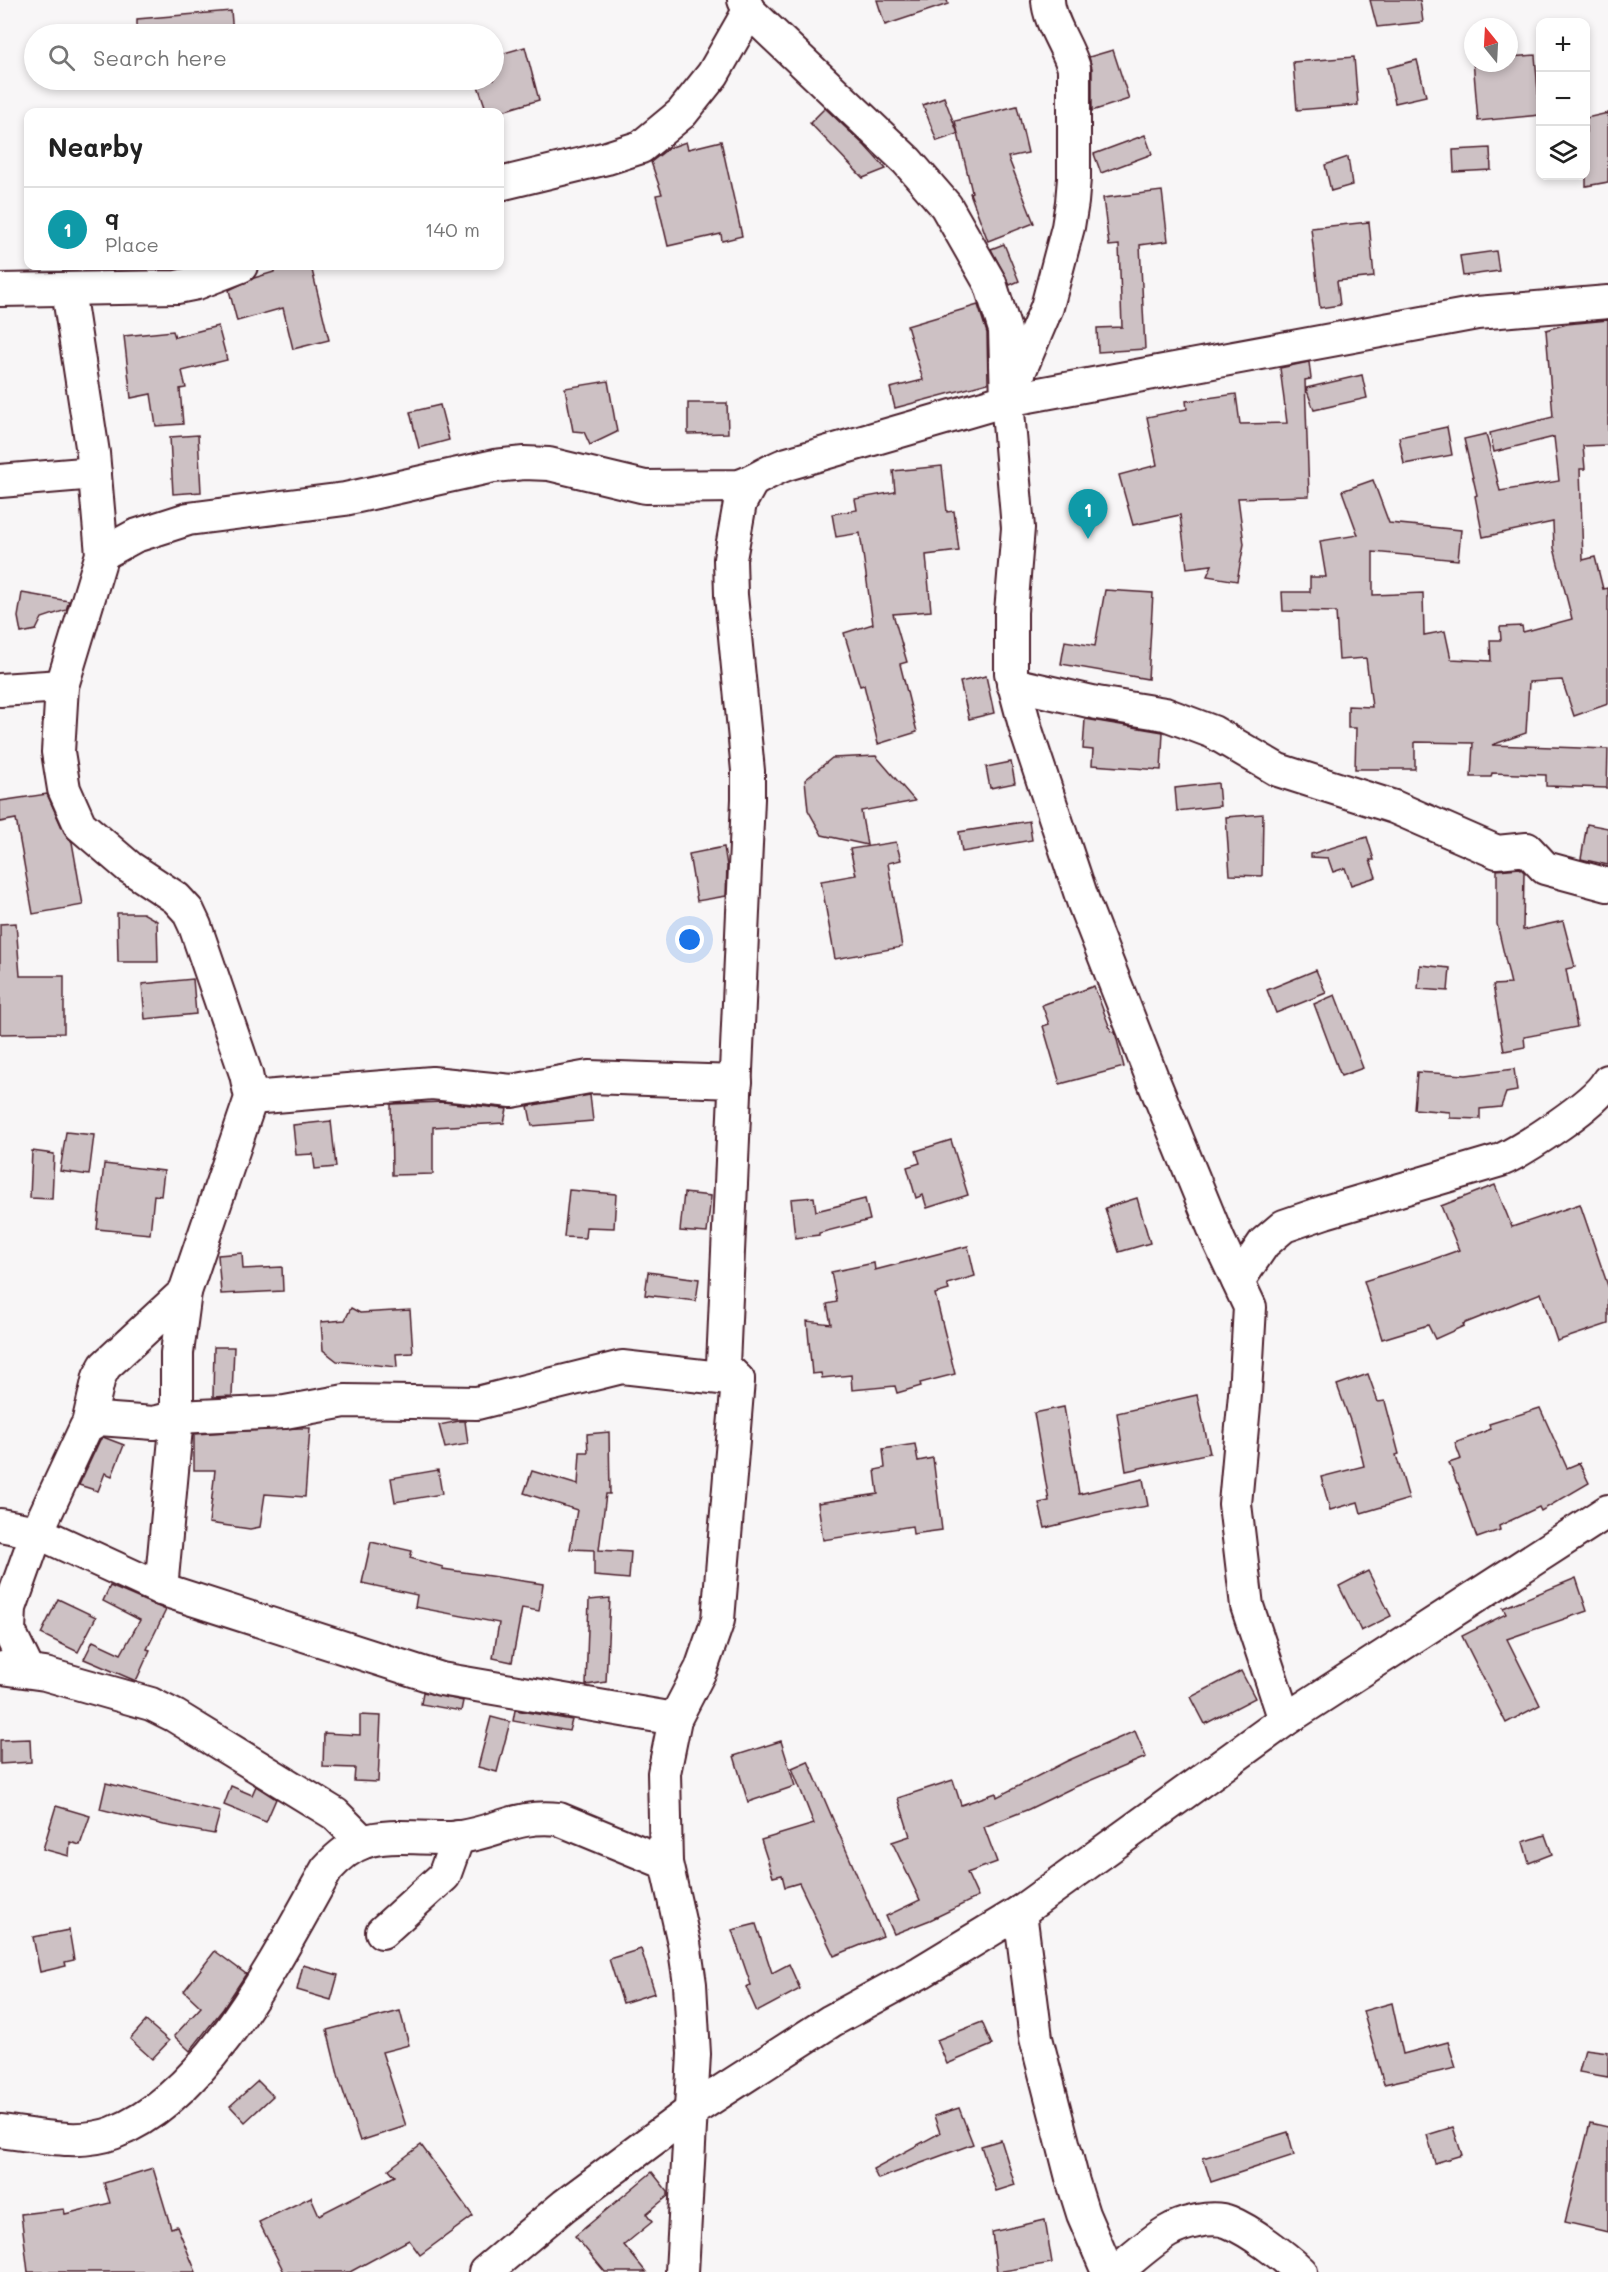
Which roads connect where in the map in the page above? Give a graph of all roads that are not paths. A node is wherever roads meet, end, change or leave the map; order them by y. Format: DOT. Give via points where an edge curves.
graph roads {
  1 [pos="1048,0"];
  2 [pos="746,5"];
  3 [pos="504,183"];
  4 [pos="231,270"];
  5 [pos="0,290"];
  6 [pos="68,290"];
  7 [pos="1608,302"];
  8 [pos="1007,400"];
  9 [pos="94,473"];
  10 [pos="0,481"];
  11 [pos="751,483"];
  12 [pos="102,554"];
  13 [pos="1013,684"];
  14 [pos="62,686"];
  15 [pos="0,690"];
  16 [pos="1608,885"];
  17 [pos="1608,1081"];
  18 [pos="736,1082"];
  19 [pos="251,1098"];
  20 [pos="1238,1281"];
  21 [pos="185,1292"];
  22 [pos="738,1380"];
  23 [pos="177,1417"];
  24 [pos="88,1424"];
  25 [pos="1608,1511"];
  26 [pos="0,1525"];
  27 [pos="38,1532"];
  28 [pos="161,1589"];
  29 [pos="675,1719"];
  30 [pos="1285,1720"];
  31 [pos="458,1837"];
  32 [pos="363,1842"];
  33 [pos="666,1863"];
  34 [pos="1020,1912"];
  35 [pos="382,1932"];
  36 [pos="691,2111"];
  37 [pos="0,2131"];
  38 [pos="485,2272"];
  39 [pos="682,2272"];
  40 [pos="1108,2272"];
  41 [pos="1116,2272"];
  42 [pos="1301,2272"];
  1 -- 8 [label="street" via="1049,12 1074,68 1072,202 1047,307"];
  2 -- 3 [label="street" via="713,74 682,113 641,147"];
  2 -- 8 [label="street" via="907,161 946,206 990,284 999,309 1005,330"];
  4 -- 6 [label="street" via="177,287"];
  5 -- 6 [label="street"];
  6 -- 9 [label="street"];
  7 -- 8 [label="street" via="1477,313"];
  8 -- 11 [label="street" via="787,464"];
  8 -- 13 [label="street" via="1018,528 1011,612"];
  9 -- 10 [label="street"];
  9 -- 12 [label="street"];
  11 -- 12 [label="street" via="728,487 645,487 549,464 494,466 345,499 188,519 135,537"];
  11 -- 18 [label="street" via="740,503 730,559 748,780"];
  12 -- 14 [label="street"];
  13 -- 16 [label="street" via="1165,714 1212,732 1278,770 1394,807 1497,852 1527,849 1545,868"];
  13 -- 20 [label="street" via="1084,904 1188,1168"];
  14 -- 15 [label="street"];
  14 -- 19 [label="street" via="58,752 64,789 80,825 188,911 243,1063"];
  17 -- 20 [label="street" via="1592,1100 1501,1160 1284,1226 1264,1243"];
  18 -- 19 [label="street" via="589,1077 512,1091 432,1083"];
  18 -- 22 [label="street" via="723,1365"];
  19 -- 21 [label="street"];
  20 -- 30 [label="street" via="1250,1307 1235,1504 1247,1606"];
  21 -- 23 [label="street" via="177,1353"];
  21 -- 24 [label="street" via="105,1366"];
  22 -- 23 [label="street" via="622,1367 477,1402 345,1401 285,1412"];
  22 -- 29 [label="street" via="718,1620 701,1669"];
  23 -- 24 [label="street" via="144,1424 99,1419"];
  23 -- 28 [label="street"];
  24 -- 27 [label="street"];
  25 -- 30 [label="street"];
  26 -- 27 [label="street"];
  27 -- 28 [label="street"];
  27 -- 32 [label="street" via="10,1608 15,1669 151,1704 335,1814"];
  28 -- 29 [label="street" via="441,1679"];
  29 -- 33 [label="street" via="664,1773"];
  30 -- 34 [label="street"];
  31 -- 32 [label="street"];
  31 -- 33 [label="street" via="526,1818 559,1818"];
  31 -- 35 [label="street" via="444,1876"];
  32 -- 37 [label="street" via="339,1856 327,1869 237,2023 194,2073 155,2110 113,2133 92,2137"];
  33 -- 36 [label="street" via="690,1984 694,2054"];
  34 -- 36 [label="street" via="831,2021"];
  34 -- 40 [label="street" via="1036,2038 1073,2182"];
  36 -- 38 [label="street" via="565,2205"];
  36 -- 39 [label="street"];
  41 -- 42 [label="street" via="1167,2232 1182,2225 1214,2220 1228,2222 1246,2232"];
}
